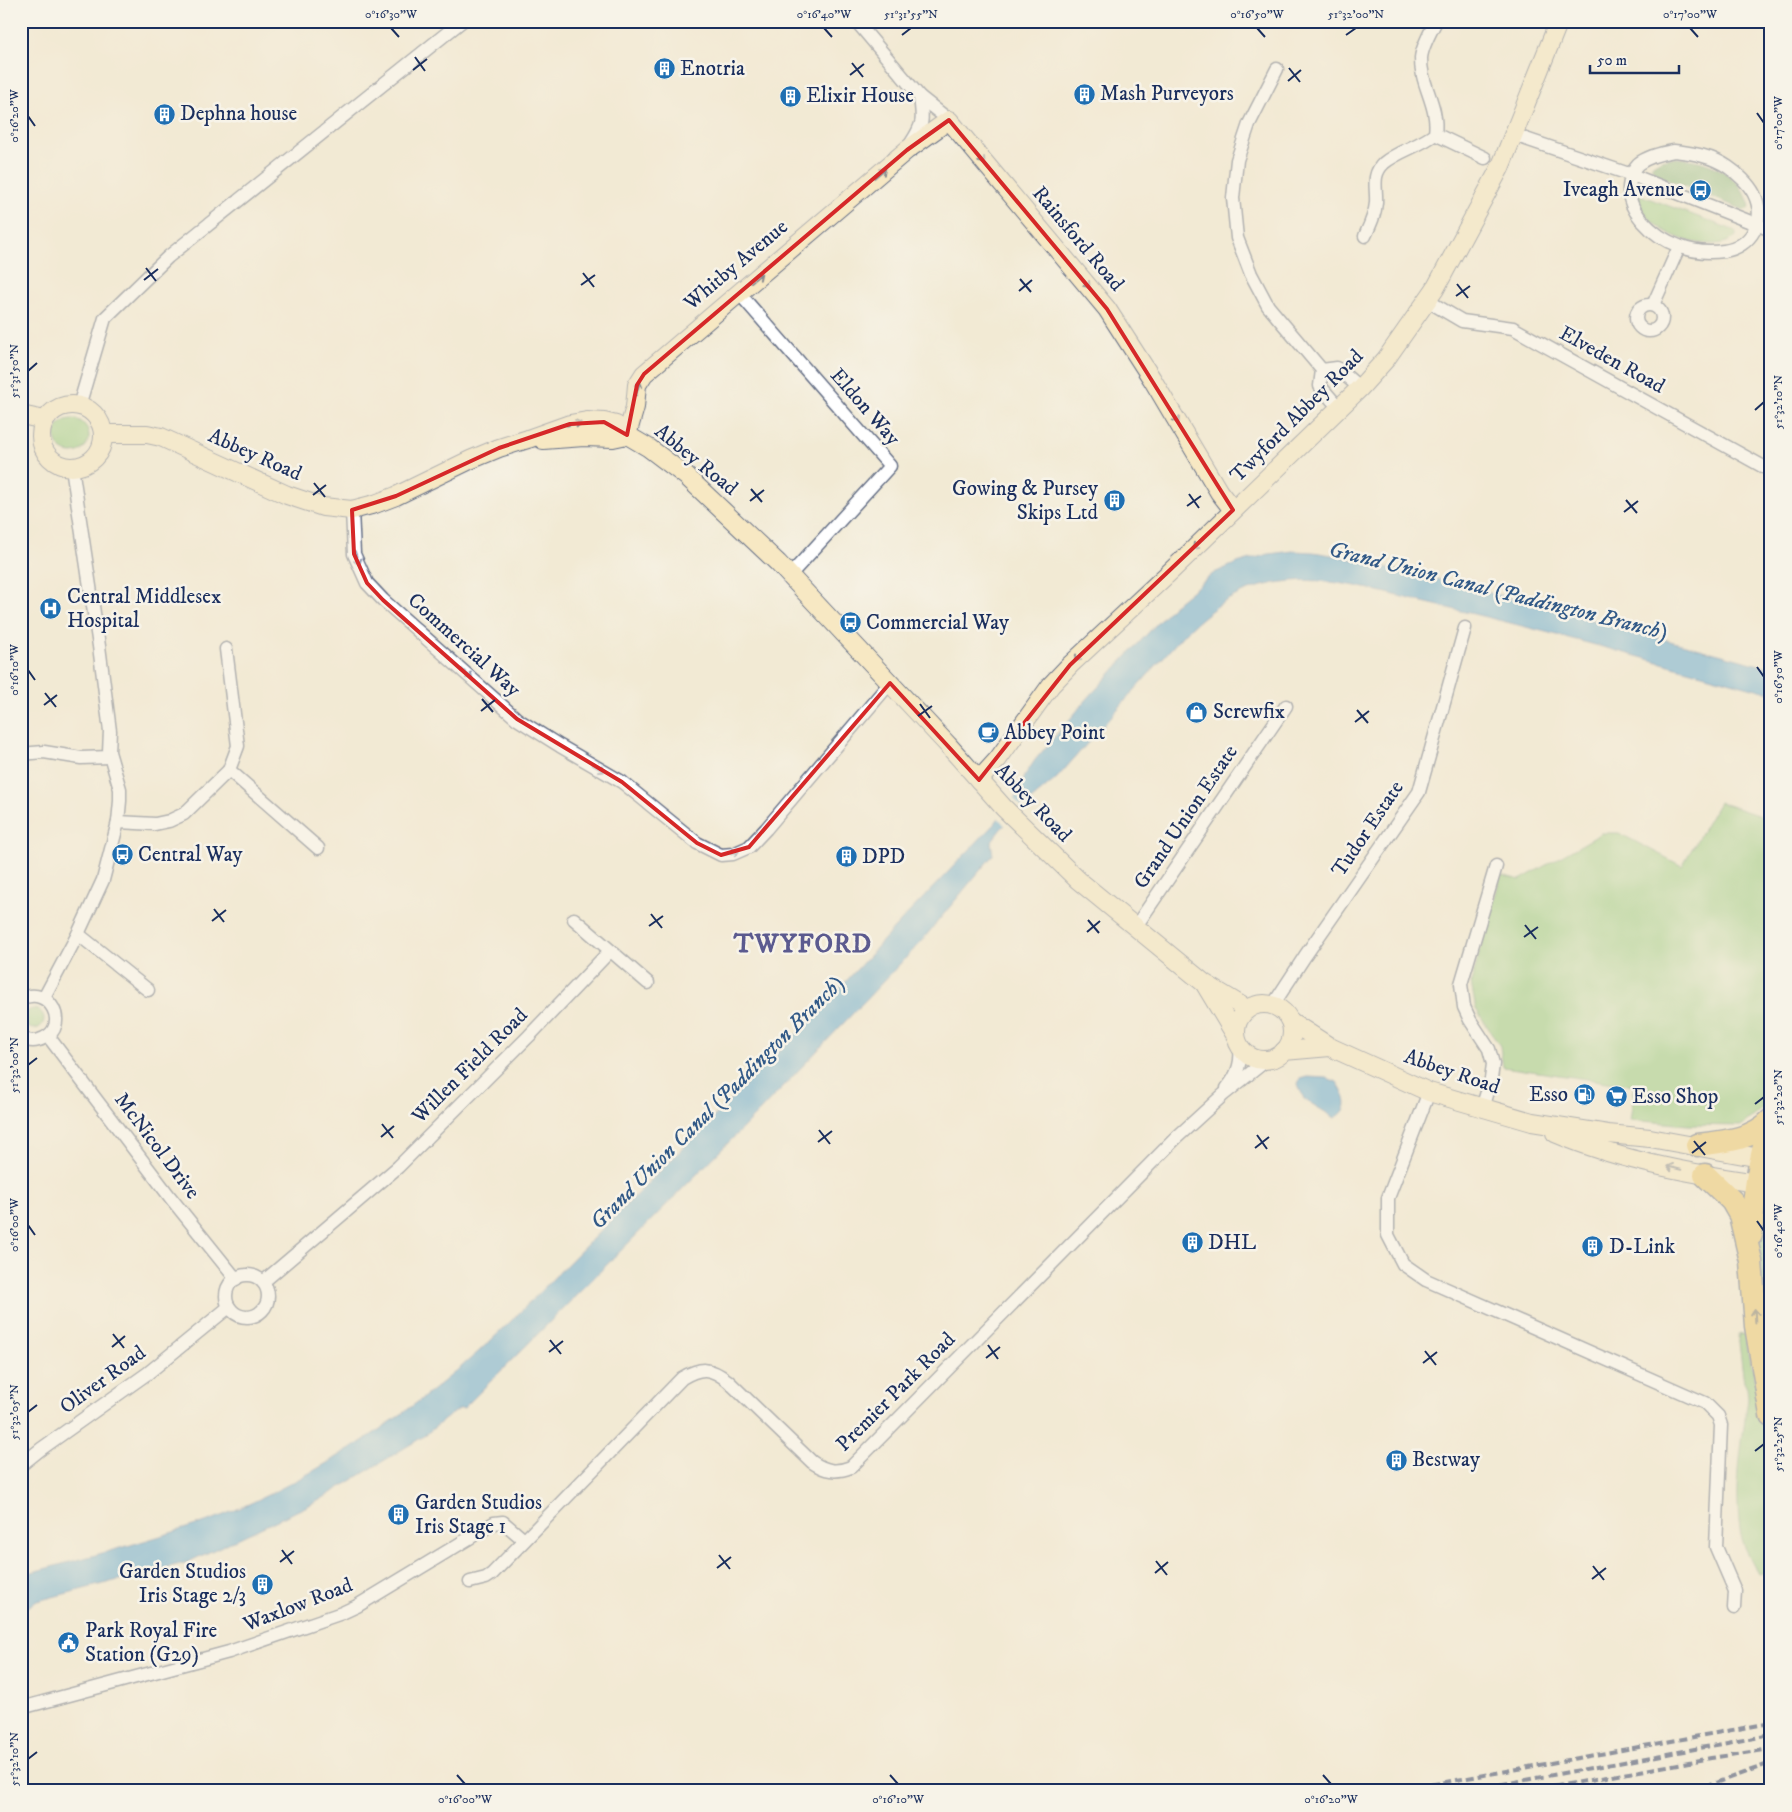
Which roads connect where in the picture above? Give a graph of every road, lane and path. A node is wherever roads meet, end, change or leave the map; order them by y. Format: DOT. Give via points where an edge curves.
graph roads {
  1 [pos="462,21"];
  2 [pos="856,21"];
  3 [pos="1436,21"];
  4 [pos="1558,22"];
  5 [pos="1277,69"];
  6 [pos="920,97"];
  7 [pos="949,120"];
  8 [pos="1435,134"];
  9 [pos="1514,135"];
  10 [pos="907,150"];
  11 [pos="1485,158"];
  12 [pos="1632,175"];
  13 [pos="1758,225"];
  14 [pos="1771,230"];
  15 [pos="1364,236"];
  16 [pos="1679,246"];
  17 [pos="739,293"];
  18 [pos="1428,301"];
  19 [pos="1653,305"];
  20 [pos="1322,370"];
  21 [pos="1360,388"];
  22 [pos="79,406"];
  23 [pos="1339,408"];
  24 [pos="21,415"];
  25 [pos="45,420"];
  26 [pos="103,434"];
  27 [pos="627,435"];
  28 [pos="72,467"];
  29 [pos="1771,471"];
  30 [pos="352,510"];
  31 [pos="1233,510"];
  32 [pos="790,575"];
  33 [pos="1465,628"];
  34 [pos="226,649"];
  35 [pos="890,683"];
  36 [pos="1286,706"];
  37 [pos="21,754"];
  38 [pos="110,757"];
  39 [pos="229,770"];
  40 [pos="979,780"];
  41 [pos="118,822"];
  42 [pos="318,848"];
  43 [pos="1496,866"];
  44 [pos="574,919"];
  45 [pos="1136,926"];
  46 [pos="78,934"];
  47 [pos="610,951"];
  48 [pos="648,983"];
  49 [pos="1204,983"];
  50 [pos="148,990"];
  51 [pos="44,998"];
  52 [pos="21,999"];
  53 [pos="1273,1005"];
  54 [pos="1247,1009"];
  55 [pos="1290,1021"];
  56 [pos="48,1036"];
  57 [pos="21,1038"];
  58 [pos="1238,1040"];
  59 [pos="1330,1047"];
  60 [pos="1276,1055"];
  61 [pos="1429,1092"];
  62 [pos="1223,1094"];
  63 [pos="1482,1108"];
  64 [pos="1532,1122"];
  65 [pos="1771,1122"];
  66 [pos="1697,1145"];
  67 [pos="1766,1159"];
  68 [pos="1705,1175"];
  69 [pos="1766,1184"];
  70 [pos="1751,1261"];
  71 [pos="236,1279"];
  72 [pos="263,1282"];
  73 [pos="230,1307"];
  74 [pos="1771,1416"];
  75 [pos="21,1465"];
  76 [pos="524,1540"];
  77 [pos="470,1582"];
  78 [pos="1734,1608"];
  79 [pos="21,1708"];
  1 -- 22 [label="street" via="168,257 105,318"];
  2 -- 6 [label="street, Rainsford Road"];
  3 -- 8 [label="street" via="1421,56 1422,75 1435,111"];
  4 -- 9 [label="street, Twyford Abbey Road"];
  5 -- 20 [label="street" via="1249,124 1237,160 1234,198 1237,238 1268,306"];
  6 -- 7 [label="street, Rainsford Road"];
  6 -- 10 [label="street, Whitby Avenue" via="922,127"];
  7 -- 10 [label="street, Whitby Avenue"];
  7 -- 31 [label="street, Rainsford Road, one-way" via="1107,309"];
  8 -- 11 [label="street"];
  8 -- 15 [label="street" via="1384,163 1374,179 1376,203 1373,219"];
  9 -- 12 [label="street"];
  9 -- 18 [label="street, Twyford Abbey Road" via="1500,168"];
  17 -- 10 [label="street, Whitby Avenue, one-way"];
  12 -- 13 [label="street"];
  12 -- 13 [label="street" via="1647,159 1674,151 1716,160 1737,174 1754,194"];
  12 -- 16 [label="street" via="1629,193 1639,216 1663,238"];
  13 -- 14 [label="street"];
  13 -- 16 [label="street" via="1746,241 1727,250 1712,252"];
  16 -- 19 [label="street"];
  27 -- 17 [label="street, Whitby Avenue, one-way" via="637,385 644,374"];
  17 -- 32 [label="street, Eldon Way" via="890,466"];
  18 -- 21 [label="street, Twyford Abbey Road" via="1386,359"];
  18 -- 29 [label="street, Elveden Road" via="1462,321 1513,328"];
  20 -- 21 [label="street" via="1337,368"];
  20 -- 23 [label="street" via="1320,386"];
  21 -- 23 [label="street, Twyford Abbey Road"];
  22 -- 25 [label="street" via="54,410"];
  22 -- 26 [label="street" via="96,416"];
  23 -- 31 [label="street, Twyford Abbey Road"];
  24 -- 25 [label="street"];
  25 -- 28 [label="street" via="40,437 45,453 58,464"];
  26 -- 28 [label="street" via="102,445 94,458"];
  26 -- 30 [label="street, Abbey Road" via="162,437 287,495 323,507"];
  27 -- 30 [label="street, Abbey Road" via="616,425 604,422 570,424 499,448 396,496"];
  27 -- 32 [label="street, Abbey Road" via="686,476"];
  28 -- 38 [label="street" via="99,646 110,731"];
  30 -- 35 [label="street, Commercial Way, one-way" via="354,554 367,583 383,600 517,719 622,782 696,843 720,855 749,847"];
  31 -- 40 [label="street, Twyford Abbey Road, one-way" via="1051,685"];
  32 -- 35 [label="street, Abbey Road"];
  33 -- 53 [label="street, Tudor Estate" via="1419,792"];
  34 -- 39 [label="street" via="238,746"];
  35 -- 40 [label="street, Abbey Road"];
  36 -- 45 [label="street, Grand Union Estate"];
  37 -- 38 [label="street" via="44,752 81,758"];
  38 -- 41 [label="street" via="120,789"];
  39 -- 41 [label="street" via="184,814 156,824"];
  39 -- 42 [label="street"];
  40 -- 45 [label="street, Abbey Road" via="1018,823 1078,880"];
  41 -- 46 [label="street" via="103,880"];
  43 -- 63 [label="street" via="1461,984 1464,1006 1489,1049 1493,1064"];
  44 -- 47 [label="street"];
  45 -- 49 [label="street, Abbey Road"];
  46 -- 50 [label="street"];
  46 -- 51 [label="street"];
  47 -- 48 [label="street"];
  47 -- 72 [label="street, Willen Field Road" via="398,1167"];
  49 -- 54 [label="street, Abbey Road"];
  49 -- 58 [label="street, Abbey Road"];
  51 -- 52 [label="street" via="30,996"];
  51 -- 56 [label="street" via="56,1017"];
  53 -- 54 [label="street" via="1263,1004"];
  53 -- 55 [label="street" via="1282,1010"];
  54 -- 58 [label="street" via="1237,1027"];
  55 -- 59 [label="street, Abbey Road"];
  55 -- 60 [label="street" via="1292,1036 1289,1044"];
  56 -- 57 [label="street" via="34,1042"];
  56 -- 71 [label="street, McNicol Drive"];
  58 -- 60 [label="street" via="1251,1056 1260,1059"];
  58 -- 62 [label="street, Premier Park Road" via="1241,1051 1239,1065"];
  59 -- 60 [label="street, Abbey Road"];
  59 -- 61 [label="street, Abbey Road"];
  60 -- 62 [label="street, Premier Park Road"];
  61 -- 63 [label="street, Abbey Road"];
  61 -- 78 [label="street" via="1388,1198 1388,1235 1403,1264 1426,1280 1705,1403 1718,1416 1721,1425 1716,1547 1735,1591"];
  62 -- 76 [label="street, Premier Park Road" via="851,1467 829,1471 820,1468 717,1372 694,1371 682,1378"];
  63 -- 64 [label="street, Abbey Road"];
  64 -- 66 [label="street, Abbey Road"];
  68 -- 64 [label="street, one-way" via="1613,1154"];
  65 -- 66 [label="highway" via="1744,1137"];
  65 -- 67 [label="highway"];
  66 -- 67 [label="street, Abbey Road"];
  67 -- 69 [label="highway"];
  68 -- 69 [label="street"];
  68 -- 70 [label="highway" via="1738,1209"];
  69 -- 70 [label="highway" via="1753,1208"];
  74 -- 70 [label="highway, one-way" via="1756,1326"];
  71 -- 72 [label="street" via="247,1275"];
  71 -- 73 [label="street" via="228,1289"];
  72 -- 73 [label="street" via="268,1302 260,1313 240,1316"];
  73 -- 75 [label="street, Oliver Road" via="148,1373"];
  76 -- 77 [label="street, Premier Park Road" via="492,1574"];
  76 -- 79 [label="street, Waxlow Road" via="503,1522 494,1523 342,1612 229,1652"];
}
